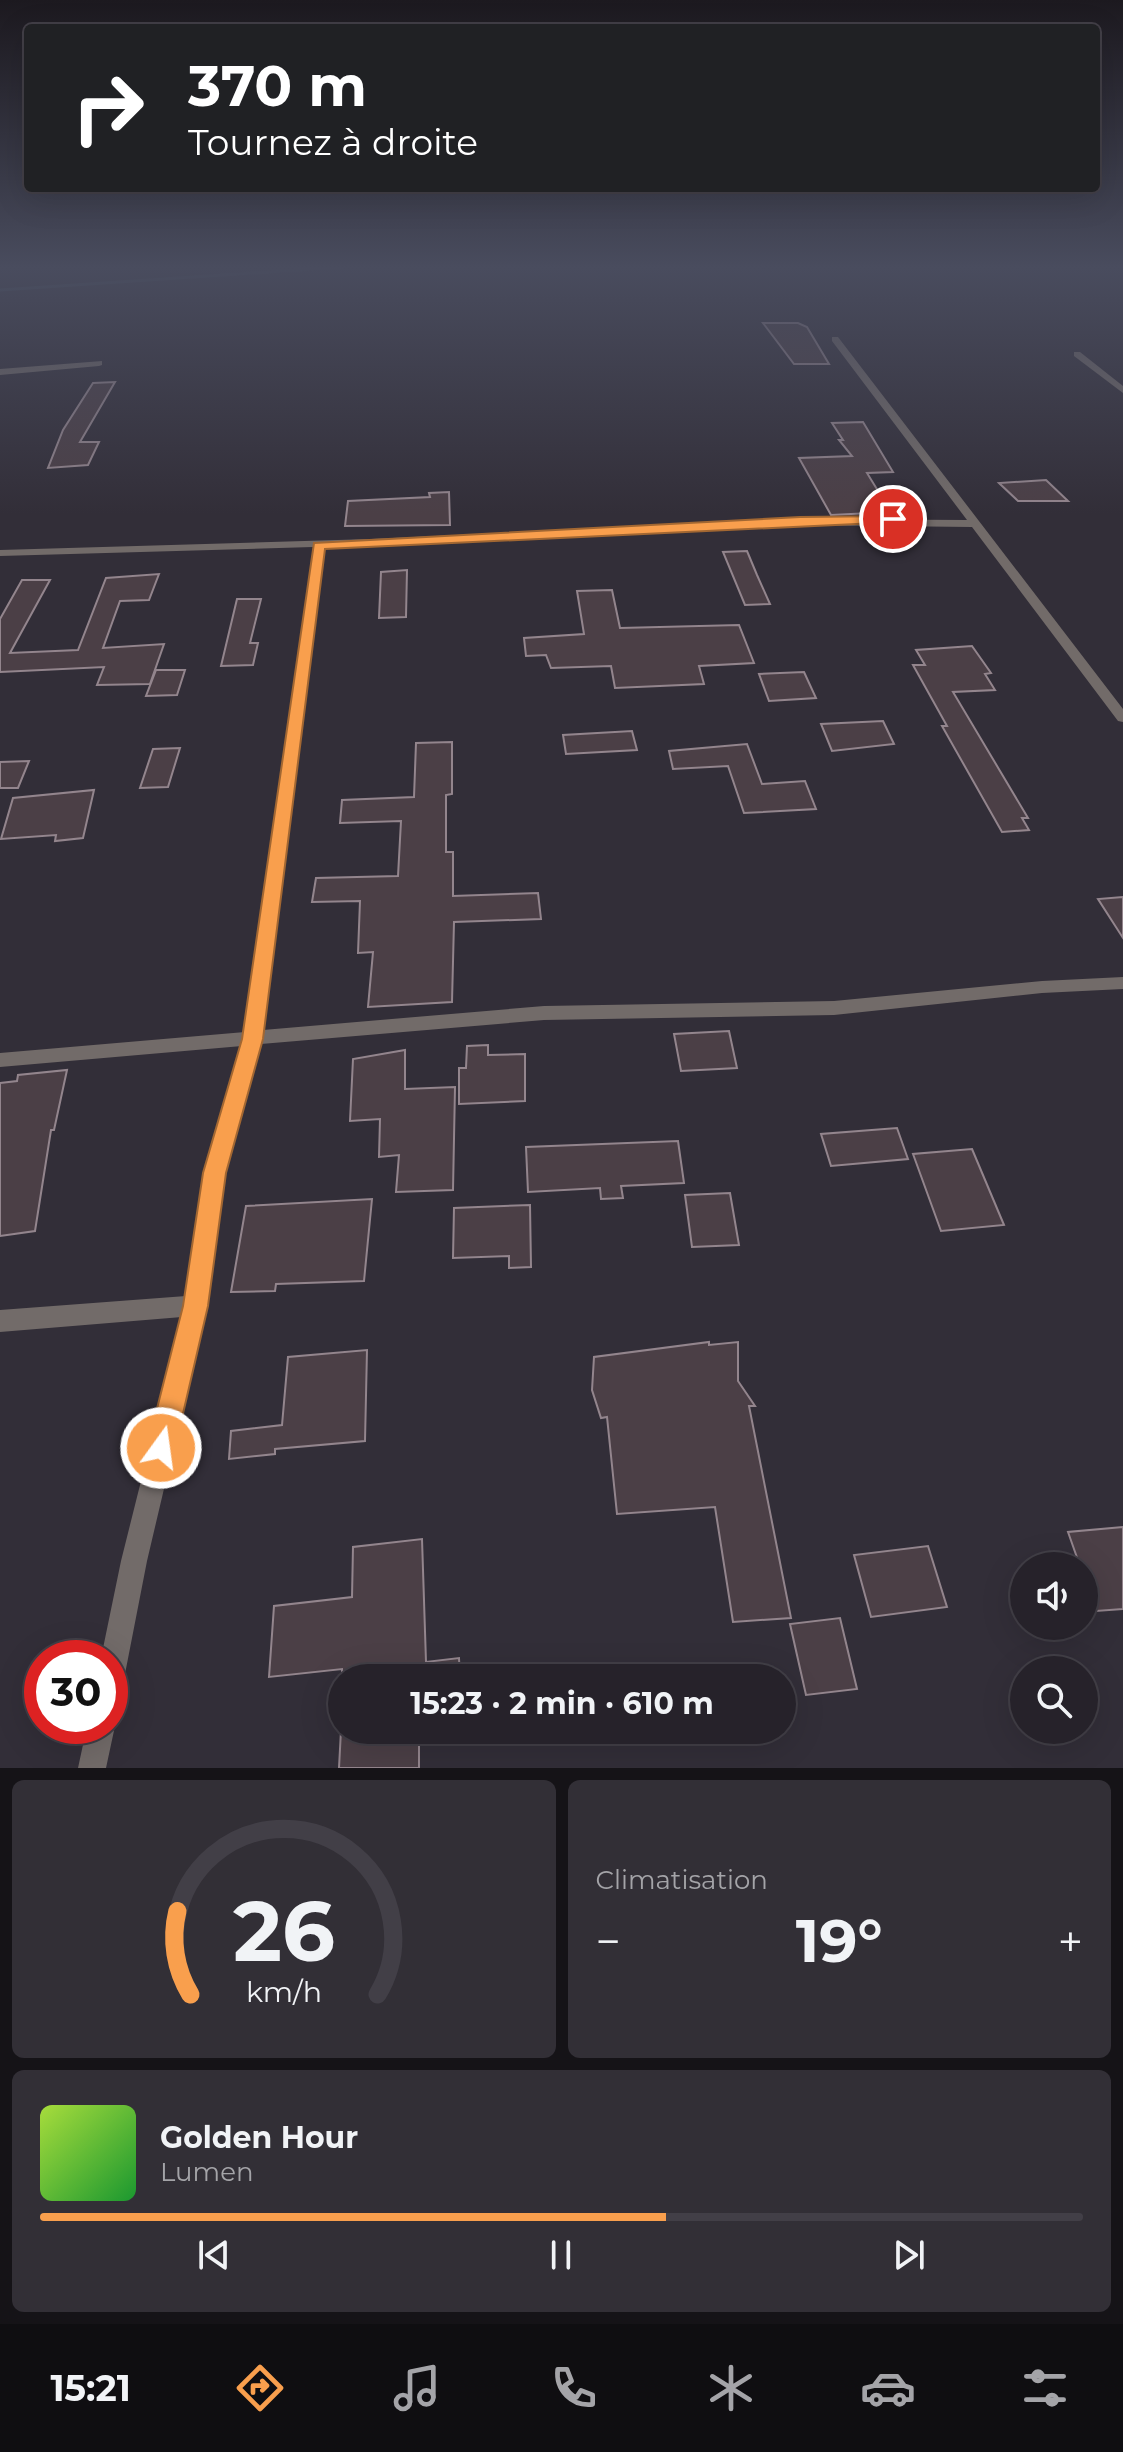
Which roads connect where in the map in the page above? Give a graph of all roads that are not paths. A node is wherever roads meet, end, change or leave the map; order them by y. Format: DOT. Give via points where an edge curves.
graph roads {
  1 [pos="843,350"];
  2 [pos="1077,354"];
  3 [pos="99,363"];
  4 [pos="0,372"];
  5 [pos="1123,390"];
  6 [pos="977,524"];
  7 [pos="319,545"];
  8 [pos="0,553"];
  9 [pos="1123,718"];
  10 [pos="1123,983"];
  11 [pos="253,1039"];
  12 [pos="0,1060"];
  13 [pos="196,1306"];
  14 [pos="0,1321"];
  15 [pos="118,1640"];
  16 [pos="97,1744"];
  17 [pos="92,1768"];
  1 -- 6 [label="street"];
  2 -- 5 [label="street"];
  3 -- 4 [label="street"];
  6 -- 7 [label="street" via="800,520"];
  6 -- 9 [label="street"];
  7 -- 8 [label="street"];
  7 -- 11 [label="street"];
  10 -- 11 [label="street" via="834,1008 544,1013"];
  11 -- 12 [label="street"];
  11 -- 13 [label="street" via="215,1173"];
  13 -- 14 [label="street"];
  13 -- 15 [label="street"];
  16 -- 17 [label="street"];
}
